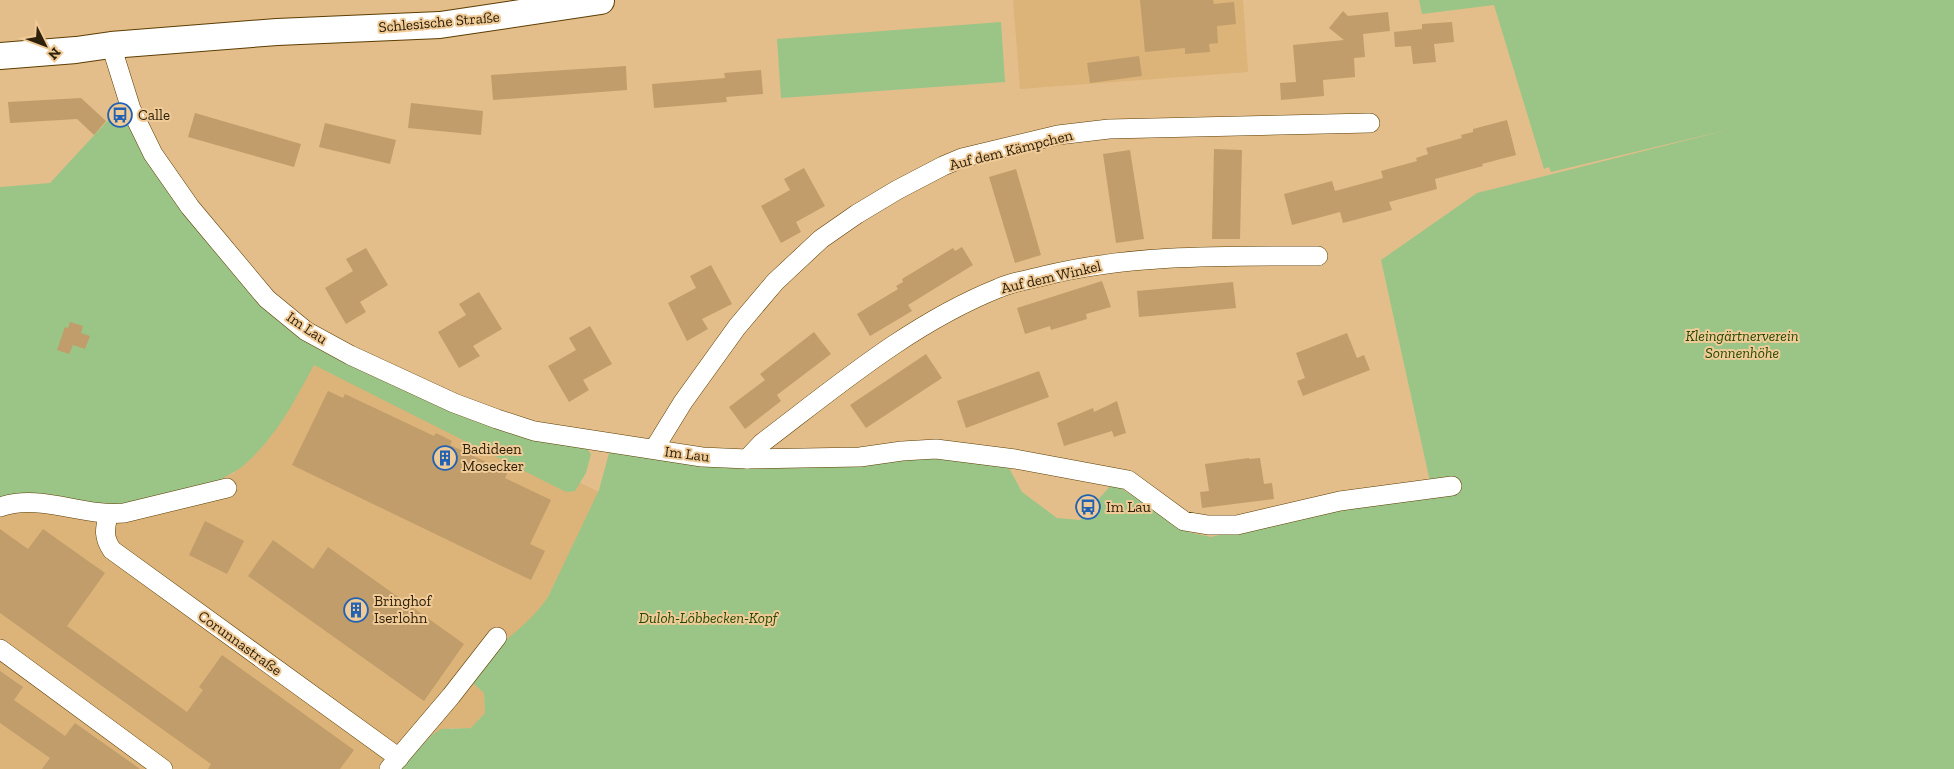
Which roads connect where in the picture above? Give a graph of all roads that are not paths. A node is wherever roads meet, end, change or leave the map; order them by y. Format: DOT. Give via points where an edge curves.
graph roads {
  1 [pos="610,1"];
  2 [pos="111,45"];
  3 [pos="0,56"];
  4 [pos="1370,123"];
  5 [pos="1318,256"];
  6 [pos="654,449"];
  7 [pos="747,459"];
  8 [pos="1452,486"];
  9 [pos="228,488"];
  10 [pos="0,507"];
  11 [pos="108,514"];
  12 [pos="496,637"];
  13 [pos="0,649"];
  14 [pos="394,763"];
  15 [pos="163,769"];
  1 -- 2 [label="main road, Schlesische Straße" via="440,25 277,32"];
  2 -- 3 [label="main road, Schlesische Straße"];
  2 -- 6 [label="street, Im Lau" via="131,109 153,154 190,207 239,267 268,299 306,331 350,355 497,419 534,431"];
  4 -- 6 [label="street, Auf dem Kämpchen" via="1109,130 1058,135 962,158 943,166 857,214 821,239 775,282 737,327"];
  5 -- 7 [label="street, Auf dem Winkel" via="1129,261 1059,272 1000,287 952,309 895,345 762,443"];
  6 -- 7 [label="street, Im Lau" via="702,457"];
  7 -- 8 [label="street, Im Lau" via="860,458 936,449 1015,458 1128,480 1184,521 1208,526 1237,525 1340,501"];
  9 -- 11 [label="street"];
  10 -- 11 [label="street" via="10,503 32,503"];
  11 -- 14 [label="street, Corunnastraße" via="104,532 112,550"];
  12 -- 14 [label="street, Corunnastraße"];
  13 -- 15 [label="street"];
}
